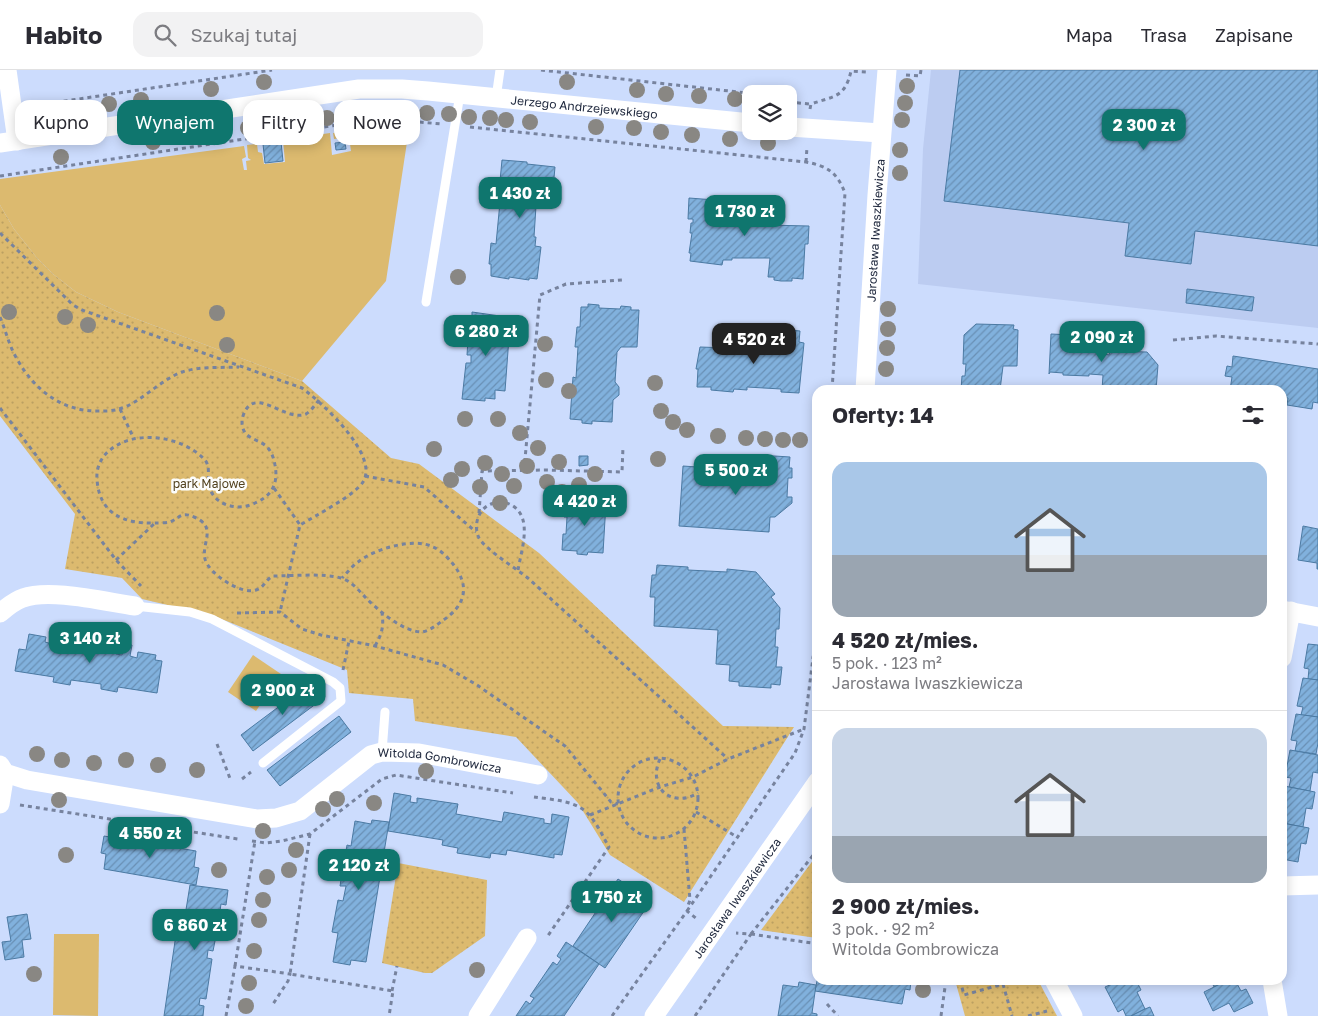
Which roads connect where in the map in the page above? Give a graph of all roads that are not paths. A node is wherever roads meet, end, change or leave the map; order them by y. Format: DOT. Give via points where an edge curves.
graph roads {
  1 [pos="7,70"];
  2 [pos="500,70"];
  3 [pos="887,72"];
  4 [pos="460,94"];
  5 [pos="496,98"];
  6 [pos="742,123"];
  7 [pos="797,128"];
  8 [pos="882,133"];
  9 [pos="9,142"];
  10 [pos="426,302"];
  11 [pos="865,385"];
  12 [pos="135,606"];
  13 [pos="1287,611"];
  14 [pos="0,613"];
  15 [pos="1318,617"];
  16 [pos="385,712"];
  17 [pos="382,752"];
  18 [pos="263,763"];
  19 [pos="3,769"];
  20 [pos="538,775"];
  21 [pos="812,790"];
  22 [pos="0,804"];
  23 [pos="1318,885"];
  24 [pos="1287,886"];
  25 [pos="535,941"];
  26 [pos="1056,985"];
  27 [pos="1273,985"];
  28 [pos="478,1016"];
  29 [pos="654,1016"];
  30 [pos="1072,1016"];
  31 [pos="1278,1016"];
  1 -- 9 [label="street"];
  2 -- 5 [label="lane"];
  3 -- 8 [label="street, Jarosława Iwaszkiewicza"];
  4 -- 5 [label="street, Jerzego Andrzejewskiego"];
  4 -- 9 [label="street, Jerzego Andrzejewskiego" via="360,89"];
  4 -- 10 [label="lane"];
  5 -- 6 [label="street, Jerzego Andrzejewskiego"];
  7 -- 8 [label="street"];
  8 -- 11 [label="street, Jarosława Iwaszkiewicza"];
  12 -- 14 [label="street" via="39,595 24,597"];
  12 -- 18 [label="lane" via="190,612 212,619 340,688 341,701"];
  13 -- 15 [label="street"];
  16 -- 17 [label="lane"];
  17 -- 19 [label="street, Witolda Gombrowicza" via="371,755 300,811 276,818 247,817 88,791 27,780"];
  17 -- 20 [label="street, Witolda Gombrowicza" via="419,753"];
  19 -- 22 [label="street, Witolda Gombrowicza"];
  21 -- 29 [label="street, Jarosława Iwaszkiewicza"];
  23 -- 24 [label="street"];
  25 -- 28 [label="street"];
  26 -- 30 [label="street"];
  27 -- 31 [label="street"];
}
